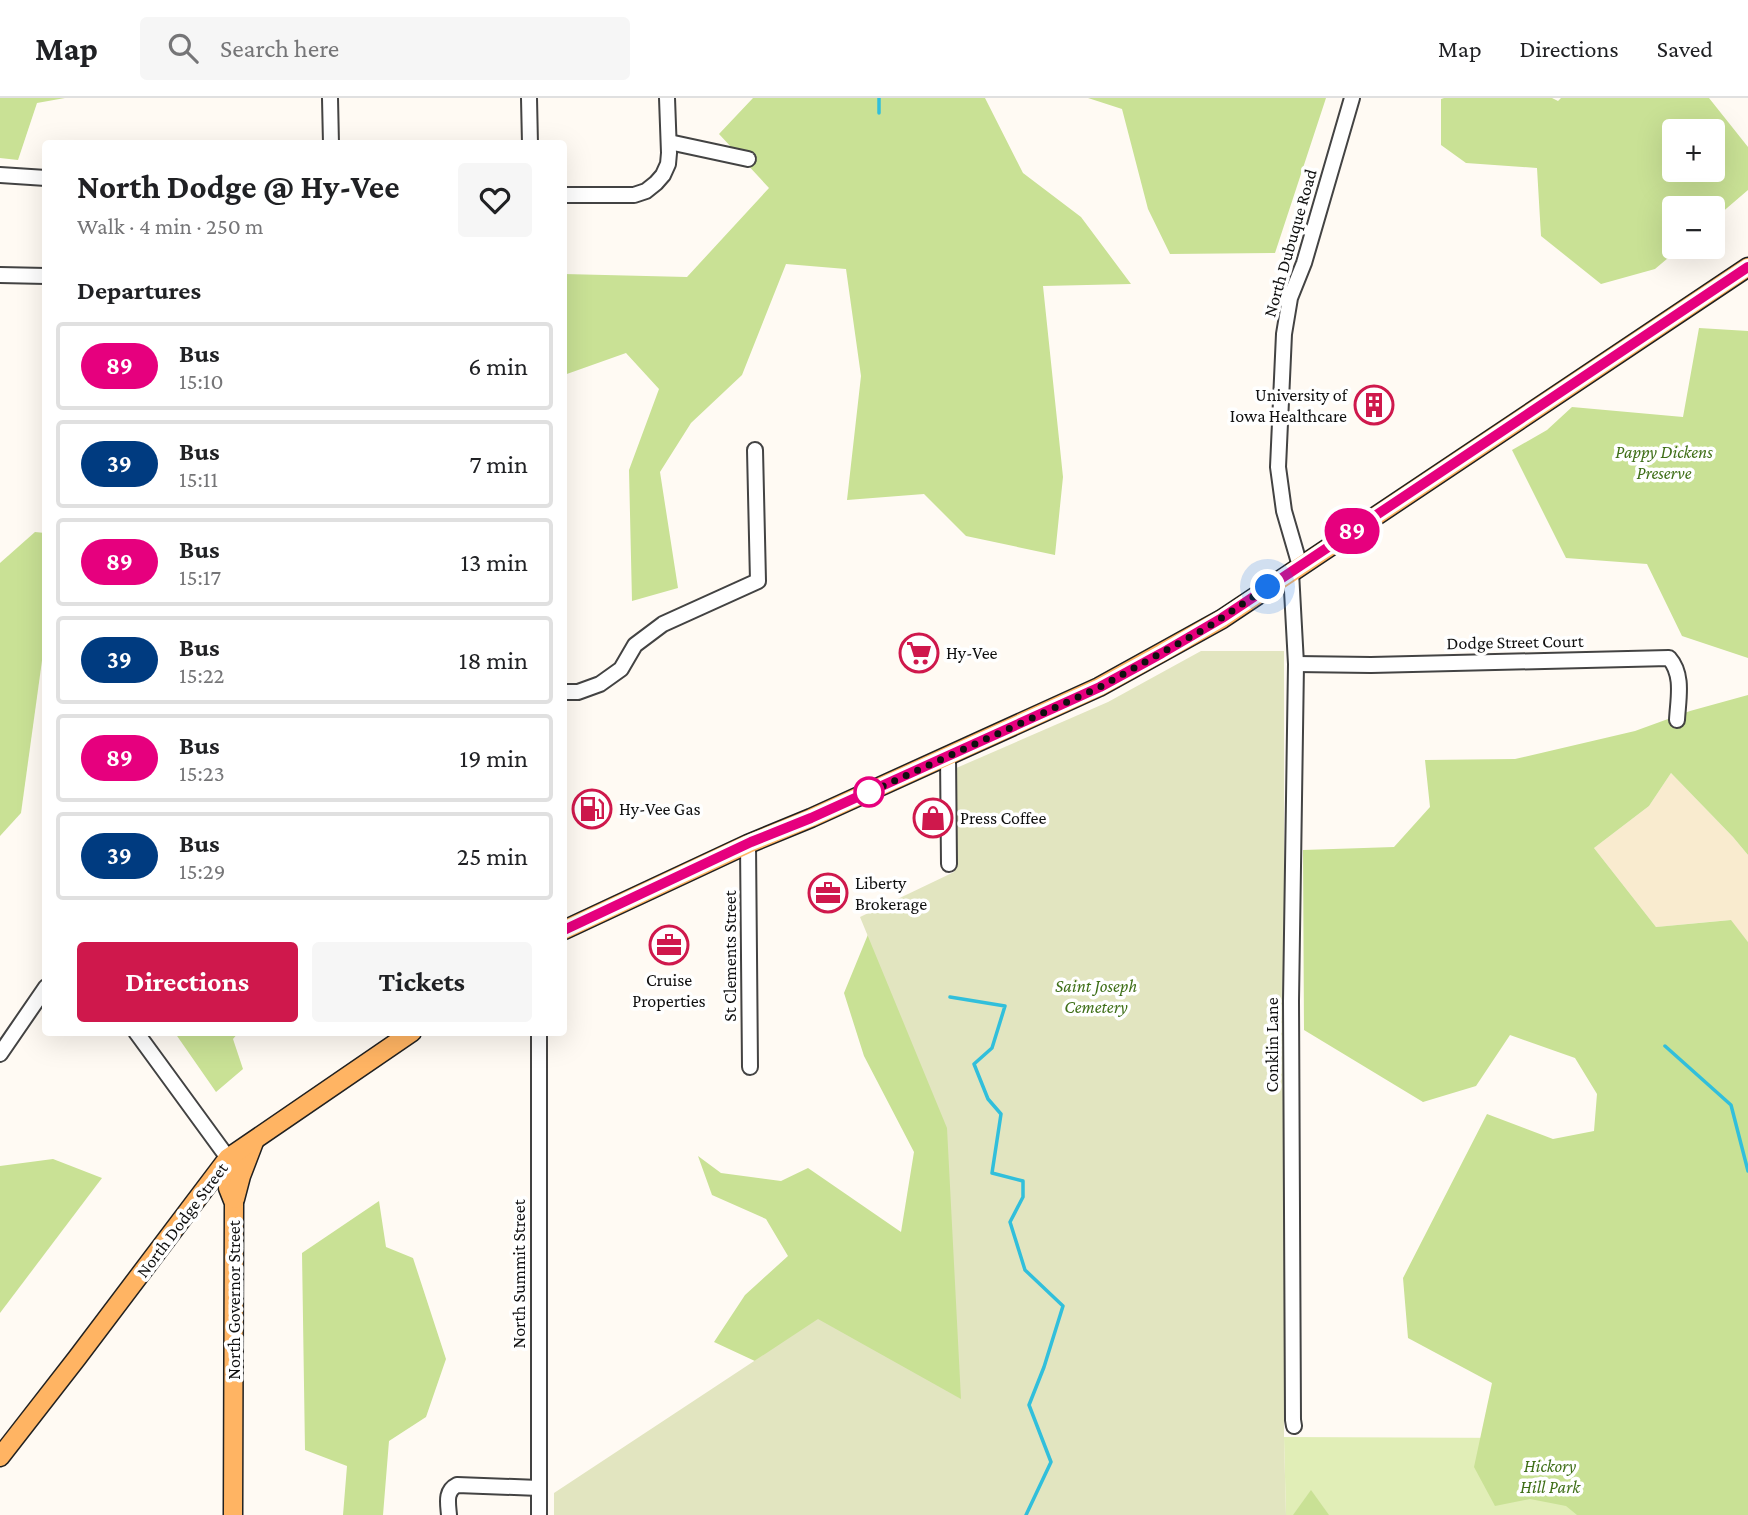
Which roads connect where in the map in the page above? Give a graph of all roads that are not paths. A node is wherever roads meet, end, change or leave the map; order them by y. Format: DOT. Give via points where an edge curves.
graph roads {
  1 [pos="330,98"];
  2 [pos="529,98"];
  3 [pos="667,98"];
  4 [pos="1352,98"];
  5 [pos="331,140"];
  6 [pos="530,140"];
  7 [pos="669,142"];
  8 [pos="748,159"];
  9 [pos="0,176"];
  10 [pos="42,178"];
  11 [pos="567,195"];
  12 [pos="1748,267"];
  13 [pos="0,275"];
  14 [pos="42,276"];
  15 [pos="755,450"];
  16 [pos="1295,569"];
  17 [pos="1296,664"];
  18 [pos="567,692"];
  19 [pos="1677,720"];
  20 [pos="948,756"];
  21 [pos="748,844"];
  22 [pos="949,864"];
  23 [pos="567,929"];
  24 [pos="42,993"];
  25 [pos="139,1036"];
  26 [pos="406,1036"];
  27 [pos="539,1036"];
  28 [pos="0,1054"];
  29 [pos="750,1067"];
  30 [pos="254,1142"];
  31 [pos="228,1158"];
  32 [pos="196,1202"];
  33 [pos="234,1203"];
  34 [pos="1294,1426"];
  35 [pos="0,1457"];
  36 [pos="539,1488"];
  37 [pos="233,1515"];
  38 [pos="449,1515"];
  39 [pos="539,1515"];
  1 -- 5 [label="street"];
  2 -- 6 [label="street"];
  3 -- 7 [label="street"];
  4 -- 16 [label="street, North Dubuque Road" via="1290,298 1284,334 1278,467"];
  7 -- 8 [label="street"];
  7 -- 11 [label="street" via="663,175 646,191"];
  9 -- 10 [label="street"];
  12 -- 16 [label="main road"];
  13 -- 14 [label="street"];
  15 -- 18 [label="street" via="758,581 663,624 635,645 621,669 600,684"];
  16 -- 17 [label="street, North Dubuque Road"];
  16 -- 20 [label="main road" via="1222,618 1100,687"];
  17 -- 19 [label="street, Dodge Street Court" via="1670,658 1679,675"];
  17 -- 34 [label="street, Conklin Lane" via="1291,1001"];
  20 -- 21 [label="main road"];
  20 -- 22 [label="street"];
  21 -- 23 [label="main road"];
  21 -- 29 [label="street, St Clements Street"];
  24 -- 28 [label="street"];
  25 -- 31 [label="street"];
  26 -- 30 [label="main road, North Dodge Street"];
  27 -- 36 [label="street, North Summit Street"];
  30 -- 31 [label="main road, North Dodge Street"];
  30 -- 33 [label="main road"];
  31 -- 32 [label="main road, North Dodge Street"];
  31 -- 33 [label="main road, North Governor Street" via="228,1188"];
  32 -- 33 [label="main road" via="215,1196"];
  32 -- 35 [label="main road, North Dodge Street"];
  33 -- 37 [label="main road, North Governor Street"];
  36 -- 38 [label="street" via="457,1485 449,1493"];
  36 -- 39 [label="street, North Summit Street"];
}
